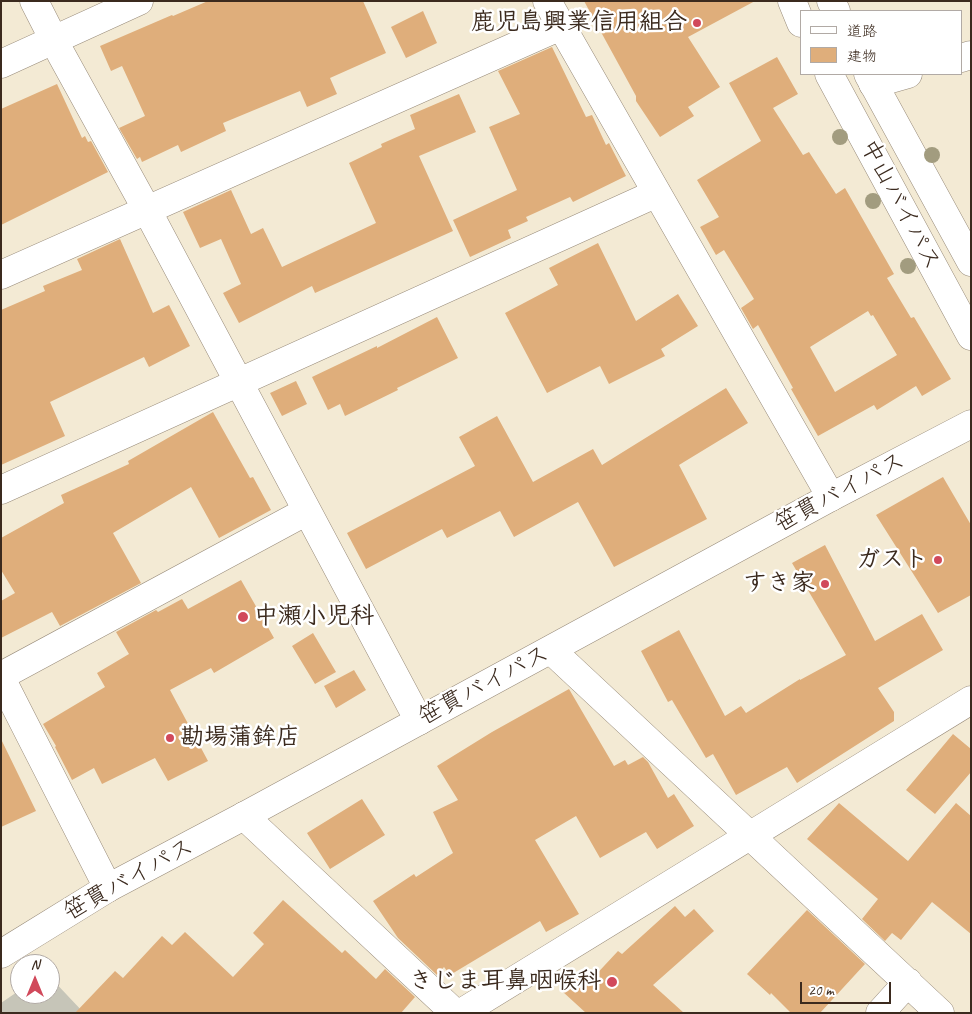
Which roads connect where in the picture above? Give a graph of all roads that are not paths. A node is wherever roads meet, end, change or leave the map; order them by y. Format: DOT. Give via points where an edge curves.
graph roads {
  1 [pos="34,1"];
  2 [pos="140,1"];
  3 [pos="547,1"];
  4 [pos="792,1"];
  5 [pos="800,21"];
  6 [pos="561,26"];
  7 [pos="54,40"];
  8 [pos="1,64"];
  9 [pos="829,75"];
  10 [pos="901,75"];
  11 [pos="871,79"];
  12 [pos="657,193"];
  13 [pos="147,210"];
  14 [pos="971,262"];
  15 [pos="1,275"];
  16 [pos="971,336"];
  17 [pos="239,382"];
  18 [pos="971,424"];
  19 [pos="1,490"];
  20 [pos="831,497"];
  21 [pos="307,511"];
  22 [pos="551,650"];
  23 [pos="1,677"];
  24 [pos="967,707"];
  25 [pos="419,721"];
  26 [pos="244,816"];
  27 [pos="750,835"];
  28 [pos="108,888"];
  29 [pos="1,954"];
  30 [pos="908,982"];
  31 [pos="455,1013"];
  32 [pos="461,1013"];
  33 [pos="880,1013"];
  34 [pos="940,1013"];
  1 -- 7 [label="street"];
  2 -- 7 [label="street"];
  3 -- 6 [label="street"];
  4 -- 5 [label="street"];
  6 -- 12 [label="street"];
  6 -- 13 [label="street"];
  7 -- 8 [label="street"];
  7 -- 13 [label="street"];
  9 -- 16 [label="street, 中山バイパス"];
  10 -- 11 [label="street"];
  11 -- 14 [label="street, 中山バイパス"];
  12 -- 17 [label="street"];
  12 -- 20 [label="street"];
  13 -- 15 [label="street"];
  13 -- 17 [label="street"];
  17 -- 19 [label="street"];
  17 -- 21 [label="street"];
  18 -- 20 [label="street, 笹貫バイパス"];
  20 -- 22 [label="street, 笹貫バイパス"];
  21 -- 23 [label="street"];
  21 -- 25 [label="street"];
  22 -- 25 [label="street, 笹貫バイパス"];
  22 -- 27 [label="street"];
  23 -- 28 [label="street"];
  24 -- 27 [label="street"];
  25 -- 26 [label="street, 笹貫バイパス"];
  26 -- 28 [label="street, 笹貫バイパス"];
  26 -- 31 [label="street"];
  27 -- 30 [label="street"];
  27 -- 32 [label="street"];
  28 -- 29 [label="street, 笹貫バイパス"];
  30 -- 33 [label="street"];
  30 -- 34 [label="street"];
}
